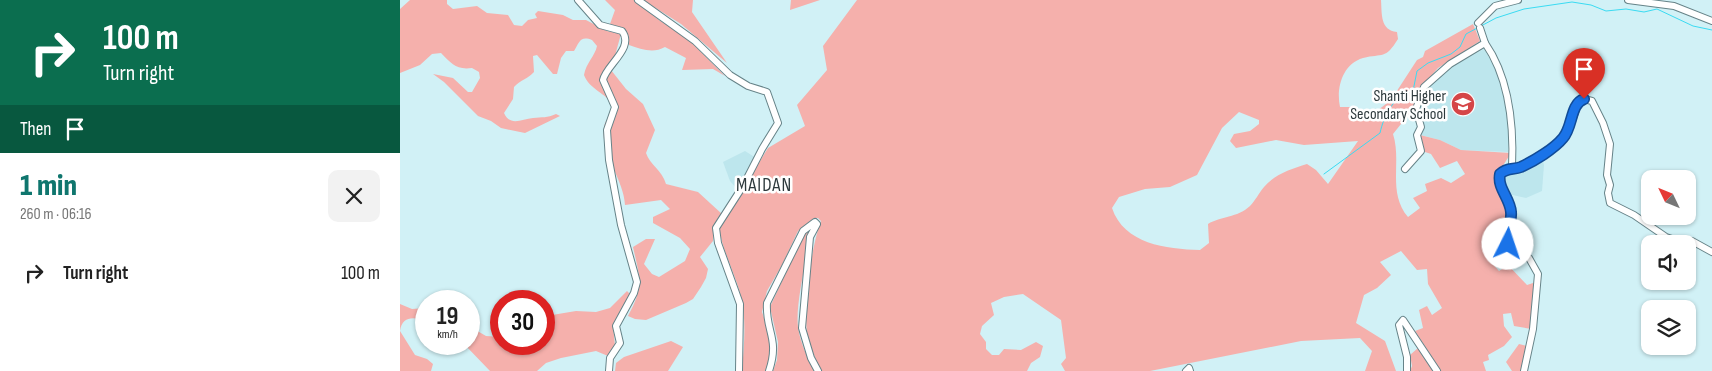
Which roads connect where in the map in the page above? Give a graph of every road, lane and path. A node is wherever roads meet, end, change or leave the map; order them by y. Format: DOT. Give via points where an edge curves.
graph roads {
  1 [pos="578,0"];
  2 [pos="638,0"];
  3 [pos="1518,0"];
  4 [pos="1628,0"];
  5 [pos="1712,21"];
  6 [pos="1485,43"];
  7 [pos="1512,168"];
  8 [pos="1405,169"];
  9 [pos="1712,252"];
  10 [pos="609,371"];
  11 [pos="739,371"];
  12 [pos="769,371"];
  13 [pos="818,371"];
  14 [pos="1407,371"];
  15 [pos="1437,371"];
  16 [pos="1524,371"];
  1 -- 10 [label="street" via="600,25 622,31 625,36 625,43 603,80 615,107 606,130 609,160 621,225 637,282 616,326 620,343 610,358"];
  2 -- 11 [label="street" via="695,41 730,75 767,92 774,106 778,123 716,228 718,243 740,304"];
  3 -- 6 [label="street" via="1495,6 1479,26"];
  4 -- 5 [label="street" via="1674,6"];
  6 -- 7 [label="street" via="1496,59 1509,104 1513,135"];
  6 -- 8 [label="street" via="1450,64 1424,87 1416,108 1421,151"];
  7 -- 9 [label="street" via="1520,168 1557,145 1570,127 1579,101 1592,101 1610,144 1607,175 1610,203 1666,237 1678,241 1692,240"];
  7 -- 16 [label="street" via="1504,170 1499,178 1511,213 1508,244 1529,258 1538,274 1533,329"];
  12 -- 13 [label="street" via="775,344 766,312 767,303 803,230 815,222 810,237 802,328 810,358"];
  14 -- 15 [label="street" via="1407,357 1398,325 1402,320"];
}
